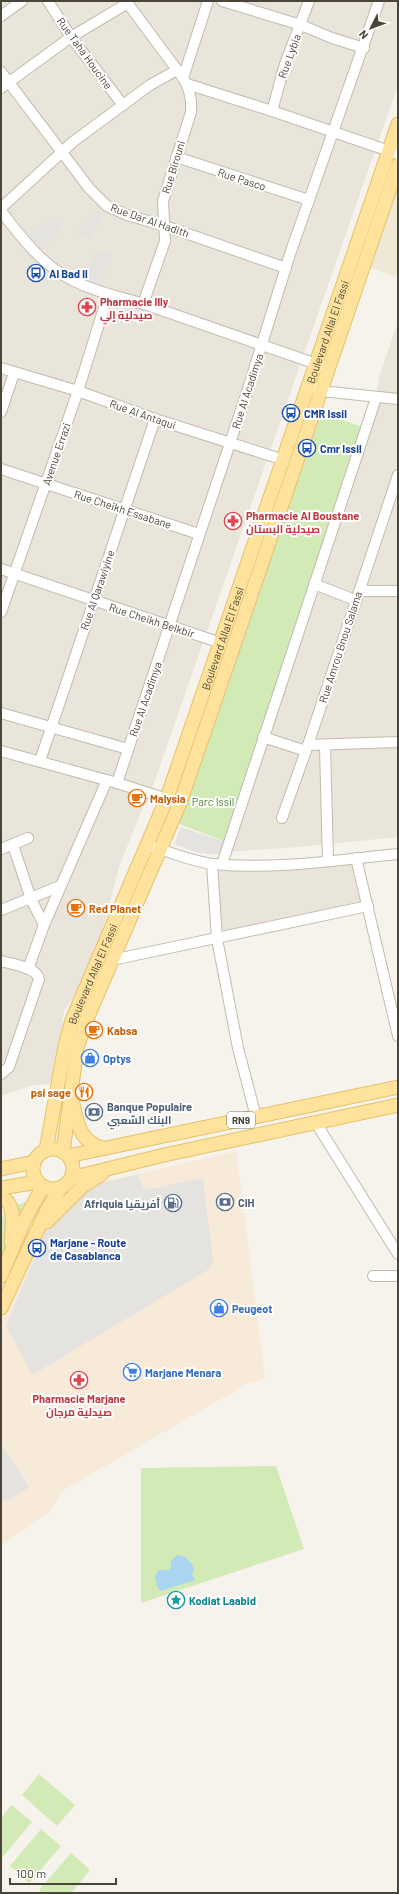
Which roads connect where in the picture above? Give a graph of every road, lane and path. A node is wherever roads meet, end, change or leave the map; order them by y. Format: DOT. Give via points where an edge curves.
graph roads {
  1 [pos="22,1"];
  2 [pos="48,1"];
  3 [pos="208,1"];
  4 [pos="222,1"];
  5 [pos="309,1"];
  6 [pos="379,1"];
  7 [pos="131,3"];
  8 [pos="1,16"];
  9 [pos="301,25"];
  10 [pos="71,37"];
  11 [pos="364,48"];
  12 [pos="1,72"];
  13 [pos="182,77"];
  14 [pos="5,85"];
  15 [pos="123,105"];
  16 [pos="272,111"];
  17 [pos="398,124"];
  18 [pos="333,131"];
  19 [pos="394,152"];
  20 [pos="63,153"];
  21 [pos="176,157"];
  22 [pos="398,165"];
  23 [pos="309,200"];
  24 [pos="1,210"];
  25 [pos="165,226"];
  26 [pos="286,268"];
  27 [pos="108,295"];
  28 [pos="143,304"];
  29 [pos="261,345"];
  30 [pos="322,366"];
  31 [pos="1,368"];
  32 [pos="14,373"];
  33 [pos="315,389"];
  34 [pos="78,391"];
  35 [pos="376,398"];
  36 [pos="398,399"];
  37 [pos="1,412"];
  38 [pos="155,419"];
  39 [pos="230,442"];
  40 [pos="284,460"];
  41 [pos="1,469"];
  42 [pos="398,475"];
  43 [pos="46,484"];
  44 [pos="393,504"];
  45 [pos="124,509"];
  46 [pos="199,534"];
  47 [pos="1,569"];
  48 [pos="14,574"];
  49 [pos="314,584"];
  50 [pos="398,591"];
  51 [pos="357,596"];
  52 [pos="93,601"];
  53 [pos="1,612"];
  54 [pos="170,626"];
  55 [pos="222,643"];
  56 [pos="1,713"];
  57 [pos="51,727"];
  58 [pos="263,737"];
  59 [pos="398,742"];
  60 [pos="325,746"];
  61 [pos="307,748"];
  62 [pos="128,749"];
  63 [pos="1,751"];
  64 [pos="40,761"];
  65 [pos="107,780"];
  66 [pos="117,783"];
  67 [pos="167,798"];
  68 [pos="180,803"];
  69 [pos="282,818"];
  70 [pos="28,838"];
  71 [pos="13,845"];
  72 [pos="147,846"];
  73 [pos="1,849"];
  74 [pos="161,850"];
  75 [pos="398,854"];
  76 [pos="356,858"];
  77 [pos="328,861"];
  78 [pos="217,864"];
  79 [pos="60,886"];
  80 [pos="31,899"];
  81 [pos="368,906"];
  82 [pos="1,910"];
  83 [pos="44,925"];
  84 [pos="217,939"];
  85 [pos="112,960"];
  86 [pos="1,961"];
  87 [pos="28,969"];
  88 [pos="398,1036"];
  89 [pos="1,1074"];
  90 [pos="398,1087"];
  91 [pos="71,1093"];
  92 [pos="398,1105"];
  93 [pos="256,1117"];
  94 [pos="316,1123"];
  95 [pos="104,1148"];
  96 [pos="46,1150"];
  97 [pos="66,1154"];
  98 [pos="34,1162"];
  99 [pos="116,1167"];
  100 [pos="1,1169"];
  101 [pos="71,1178"];
  102 [pos="41,1184"];
  103 [pos="61,1187"];
  104 [pos="1,1188"];
  105 [pos="1,1197"];
  106 [pos="29,1248"];
  107 [pos="398,1254"];
  108 [pos="10,1255"];
  109 [pos="1,1276"];
  110 [pos="372,1276"];
  111 [pos="398,1276"];
  112 [pos="1,1308"];
  1 -- 8 [label="street"];
  2 -- 10 [label="street, Rue Taha Houcine"];
  3 -- 13 [label="street"];
  4 -- 9 [label="street"];
  5 -- 9 [label="street, Rue Lybia"];
  6 -- 11 [label="street, Rue Al Acadimya"];
  7 -- 10 [label="street"];
  7 -- 13 [label="street"];
  9 -- 11 [label="street"];
  9 -- 16 [label="street, Rue Lybia" via="285,64"];
  10 -- 14 [label="street"];
  10 -- 15 [label="street, Rue Taha Houcine"];
  11 -- 18 [label="street, Rue Al Acadimya"];
  12 -- 14 [label="street, Rue Dar Al Hadith"];
  13 -- 15 [label="street" via="150,85"];
  13 -- 16 [label="street"];
  13 -- 21 [label="street, Rue Birouni" via="192,100 191,112"];
  14 -- 20 [label="street, Rue Dar Al Hadith"];
  15 -- 20 [label="street" via="74,141"];
  16 -- 18 [label="street"];
  17 -- 19 [label="main road, Boulevard Allal El Fassi"];
  18 -- 19 [label="street"];
  18 -- 23 [label="street, Rue Al Acadimya"];
  19 -- 30 [label="main road, Boulevard Allal El Fassi"];
  20 -- 24 [label="street"];
  20 -- 25 [label="street, Rue Dar Al Hadith" via="89,188 107,206"];
  21 -- 23 [label="street, Rue Pasco"];
  21 -- 25 [label="street, Rue Birouni" via="164,201"];
  22 -- 30 [label="main road, Boulevard Allal El Fassi"];
  23 -- 26 [label="street, Rue Al Acadimya"];
  24 -- 27 [label="street" via="31,248 57,270 72,280"];
  25 -- 26 [label="street, Rue Dar Al Hadith"];
  25 -- 28 [label="street, Rue Birouni" via="165,241"];
  26 -- 29 [label="street, Rue Al Acadimya"];
  27 -- 28 [label="street"];
  27 -- 34 [label="street, Avenue Errazi"];
  28 -- 29 [label="street"];
  29 -- 30 [label="street"];
  29 -- 39 [label="street, Rue Al Acadimya"];
  30 -- 33 [label="main road, Boulevard Allal El Fassi"];
  31 -- 32 [label="street, Rue Al Antaqui"];
  32 -- 34 [label="street, Rue Al Antaqui"];
  32 -- 37 [label="street"];
  33 -- 35 [label="street"];
  33 -- 40 [label="main road, Boulevard Allal El Fassi"];
  33 -- 68 [label="main road, Boulevard Allal El Fassi"];
  34 -- 38 [label="street, Rue Al Antaqui"];
  34 -- 43 [label="street, Avenue Errazi"];
  35 -- 36 [label="street"];
  35 -- 49 [label="street"];
  38 -- 39 [label="street, Rue Al Antaqui"];
  38 -- 45 [label="street, Rue Al Qarawiyine"];
  39 -- 40 [label="street, Rue Al Antaqui"];
  39 -- 46 [label="street, Rue Al Acadimya"];
  40 -- 55 [label="main road, Boulevard Allal El Fassi"];
  41 -- 43 [label="street, Rue Cheikh Essabane"];
  42 -- 44 [label="street, Rue Amrou Bnou Salama"];
  43 -- 45 [label="street, Rue Cheikh Essabane"];
  43 -- 48 [label="street, Avenue Errazi"];
  44 -- 51 [label="street, Rue Amrou Bnou Salama"];
  45 -- 46 [label="street, Rue Cheikh Essabane"];
  45 -- 52 [label="street, Rue Al Qarawiyine"];
  46 -- 54 [label="street, Rue Al Acadimya"];
  47 -- 48 [label="street, Rue Cheikh Belkbir"];
  48 -- 52 [label="street, Rue Cheikh Belkbir"];
  48 -- 53 [label="street, Avenue Errazi"];
  49 -- 51 [label="street"];
  49 -- 58 [label="street"];
  50 -- 51 [label="street"];
  51 -- 61 [label="street, Rue Amrou Bnou Salama"];
  52 -- 54 [label="street, Rue Cheikh Belkbir"];
  52 -- 57 [label="street, Rue Al Qarawiyine"];
  54 -- 55 [label="street, Rue Cheikh Belkbir"];
  54 -- 62 [label="street, Rue Al Acadimya"];
  55 -- 67 [label="main road, Boulevard Allal El Fassi"];
  56 -- 57 [label="street"];
  57 -- 62 [label="street"];
  57 -- 64 [label="street, Rue Al Qarawiyine"];
  58 -- 61 [label="street"];
  58 -- 78 [label="street"];
  59 -- 60 [label="street"];
  60 -- 61 [label="street"];
  60 -- 77 [label="street"];
  61 -- 69 [label="street, Rue Amrou Bnou Salama"];
  62 -- 66 [label="street, Rue Al Acadimya"];
  63 -- 64 [label="street"];
  64 -- 65 [label="street"];
  65 -- 66 [label="street"];
  65 -- 79 [label="street"];
  66 -- 67 [label="street"];
  67 -- 68 [label="street"];
  67 -- 72 [label="main road, Boulevard Allal El Fassi"];
  68 -- 74 [label="main road, Boulevard Allal El Fassi"];
  70 -- 71 [label="street"];
  71 -- 73 [label="street"];
  71 -- 80 [label="street"];
  72 -- 74 [label="street"];
  72 -- 96 [label="main road, Boulevard Allal El Fassi" via="72,1020"];
  74 -- 78 [label="street"];
  74 -- 85 [label="main road, Boulevard Allal El Fassi"];
  75 -- 76 [label="street"];
  76 -- 77 [label="street"];
  76 -- 81 [label="street"];
  77 -- 78 [label="street" via="256,866"];
  78 -- 84 [label="street"];
  79 -- 80 [label="street"];
  79 -- 83 [label="street"];
  80 -- 82 [label="street"];
  80 -- 83 [label="street"];
  81 -- 84 [label="street"];
  81 -- 88 [label="street"];
  83 -- 87 [label="street"];
  84 -- 85 [label="street"];
  84 -- 93 [label="street" via="238,1048"];
  85 -- 91 [label="main road, Boulevard Allal El Fassi" via="77,1048"];
  86 -- 87 [label="street"];
  87 -- 89 [label="street" via="39,979 9,1068"];
  90 -- 93 [label="main road, RN9"];
  91 -- 95 [label="main road" via="81,1133 91,1143"];
  91 -- 97 [label="main road, Boulevard Allal El Fassi"];
  92 -- 94 [label="main road, RN9"];
  93 -- 95 [label="main road, RN9"];
  94 -- 99 [label="main road, RN9"];
  94 -- 107 [label="street"];
  95 -- 97 [label="main road, RN9"];
  96 -- 97 [label="main road, RN9" via="52,1149"];
  96 -- 98 [label="main road"];
  97 -- 101 [label="main road" via="73,1167"];
  98 -- 100 [label="main road"];
  98 -- 102 [label="main road" via="33,1173"];
  99 -- 101 [label="main road, RN9"];
  99 -- 106 [label="main road" via="83,1186 64,1203 49,1219"];
  101 -- 103 [label="main road, RN9"];
  102 -- 103 [label="main road" via="49,1188"];
  102 -- 104 [label="main road"];
  102 -- 108 [label="main road"];
  103 -- 106 [label="main road"];
  105 -- 108 [label="main road" via="11,1210"];
  106 -- 112 [label="main road"];
  108 -- 109 [label="main road"];
  110 -- 111 [label="street"];
}
